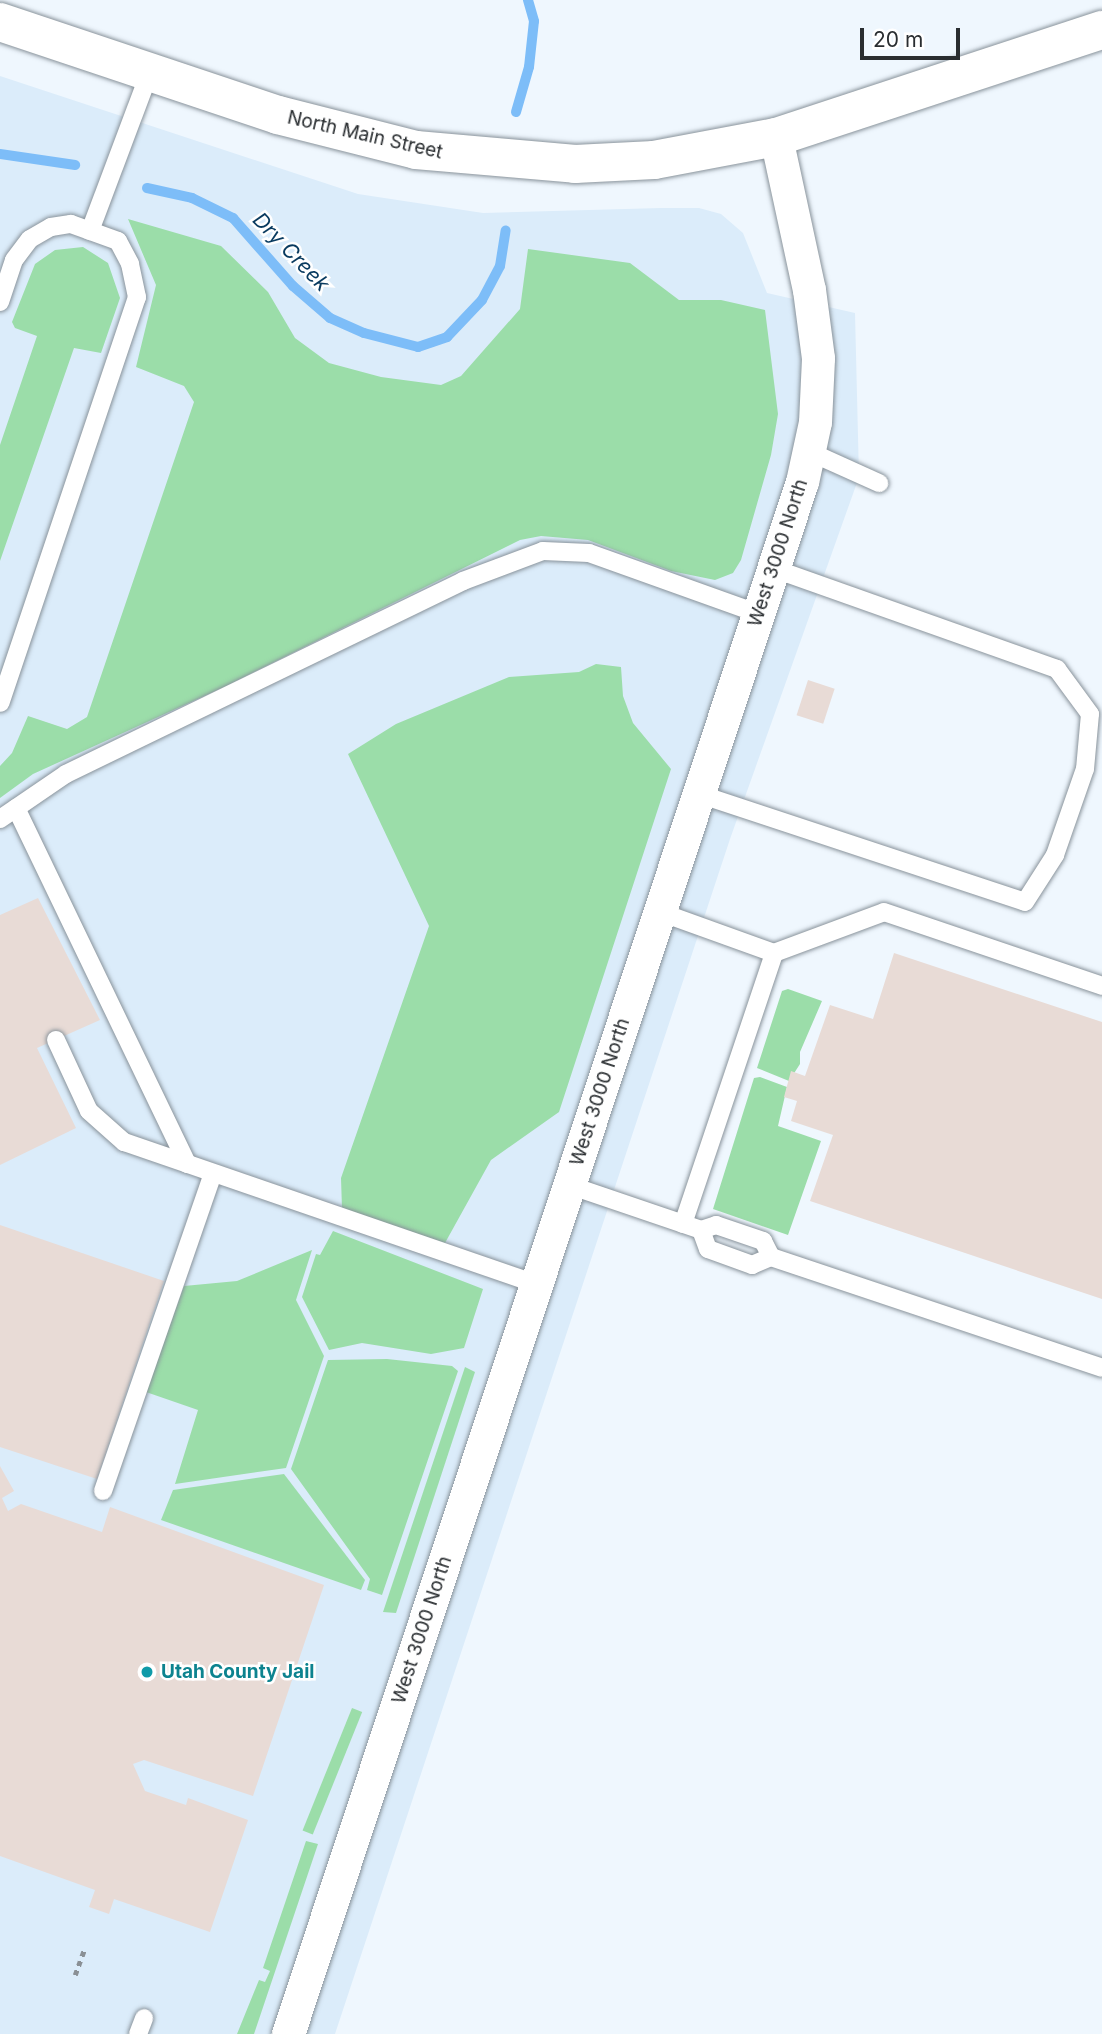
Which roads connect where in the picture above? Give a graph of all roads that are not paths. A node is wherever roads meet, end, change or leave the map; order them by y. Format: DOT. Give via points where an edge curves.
graph roads {
  1 [pos="0,22"];
  2 [pos="1102,30"];
  3 [pos="150,71"];
  4 [pos="776,137"];
  5 [pos="90,231"];
  6 [pos="0,302"];
  7 [pos="810,452"];
  8 [pos="879,483"];
  9 [pos="774,569"];
  10 [pos="759,614"];
  11 [pos="0,703"];
  12 [pos="699,794"];
  13 [pos="16,808"];
  14 [pos="0,820"];
  15 [pos="660,912"];
  16 [pos="775,953"];
  17 [pos="1102,986"];
  18 [pos="56,1040"];
  19 [pos="187,1164"];
  20 [pos="213,1173"];
  21 [pos="569,1185"];
  22 [pos="692,1227"];
  23 [pos="771,1257"];
  24 [pos="537,1284"];
  25 [pos="1102,1368"];
  26 [pos="103,1491"];
  27 [pos="288,2034"];
  1 -- 3 [label="street, North Main Street"];
  2 -- 4 [label="street, North Main Street"];
  3 -- 4 [label="street, North Main Street" via="278,115 403,147 509,162 654,160"];
  3 -- 5 [label="lane"];
  4 -- 7 [label="street, West 3000 North" via="815,324 817,391"];
  5 -- 6 [label="lane" via="71,224 51,227 30,239 15,260"];
  5 -- 11 [label="lane" via="118,241 130,264 136,297"];
  7 -- 8 [label="lane"];
  7 -- 9 [label="street, West 3000 North"];
  9 -- 10 [label="street, West 3000 North"];
  9 -- 12 [label="lane" via="1058,669 1090,714 1085,769 1055,855 1025,902"];
  10 -- 12 [label="street, West 3000 North"];
  10 -- 13 [label="lane" via="589,554 542,551 463,582 66,774"];
  12 -- 15 [label="street, West 3000 North"];
  13 -- 14 [label="lane"];
  13 -- 19 [label="lane"];
  15 -- 16 [label="lane"];
  15 -- 21 [label="street, West 3000 North"];
  16 -- 17 [label="lane" via="884,912"];
  16 -- 22 [label="lane"];
  18 -- 19 [label="lane" via="89,1111 124,1142"];
  19 -- 20 [label="lane"];
  20 -- 24 [label="lane"];
  20 -- 26 [label="lane"];
  21 -- 22 [label="lane"];
  21 -- 24 [label="street, West 3000 North"];
  22 -- 23 [label="lane" via="716,1225 763,1241"];
  22 -- 23 [label="lane" via="708,1249 752,1265"];
  23 -- 25 [label="lane"];
  24 -- 27 [label="street, West 3000 North"];
}
